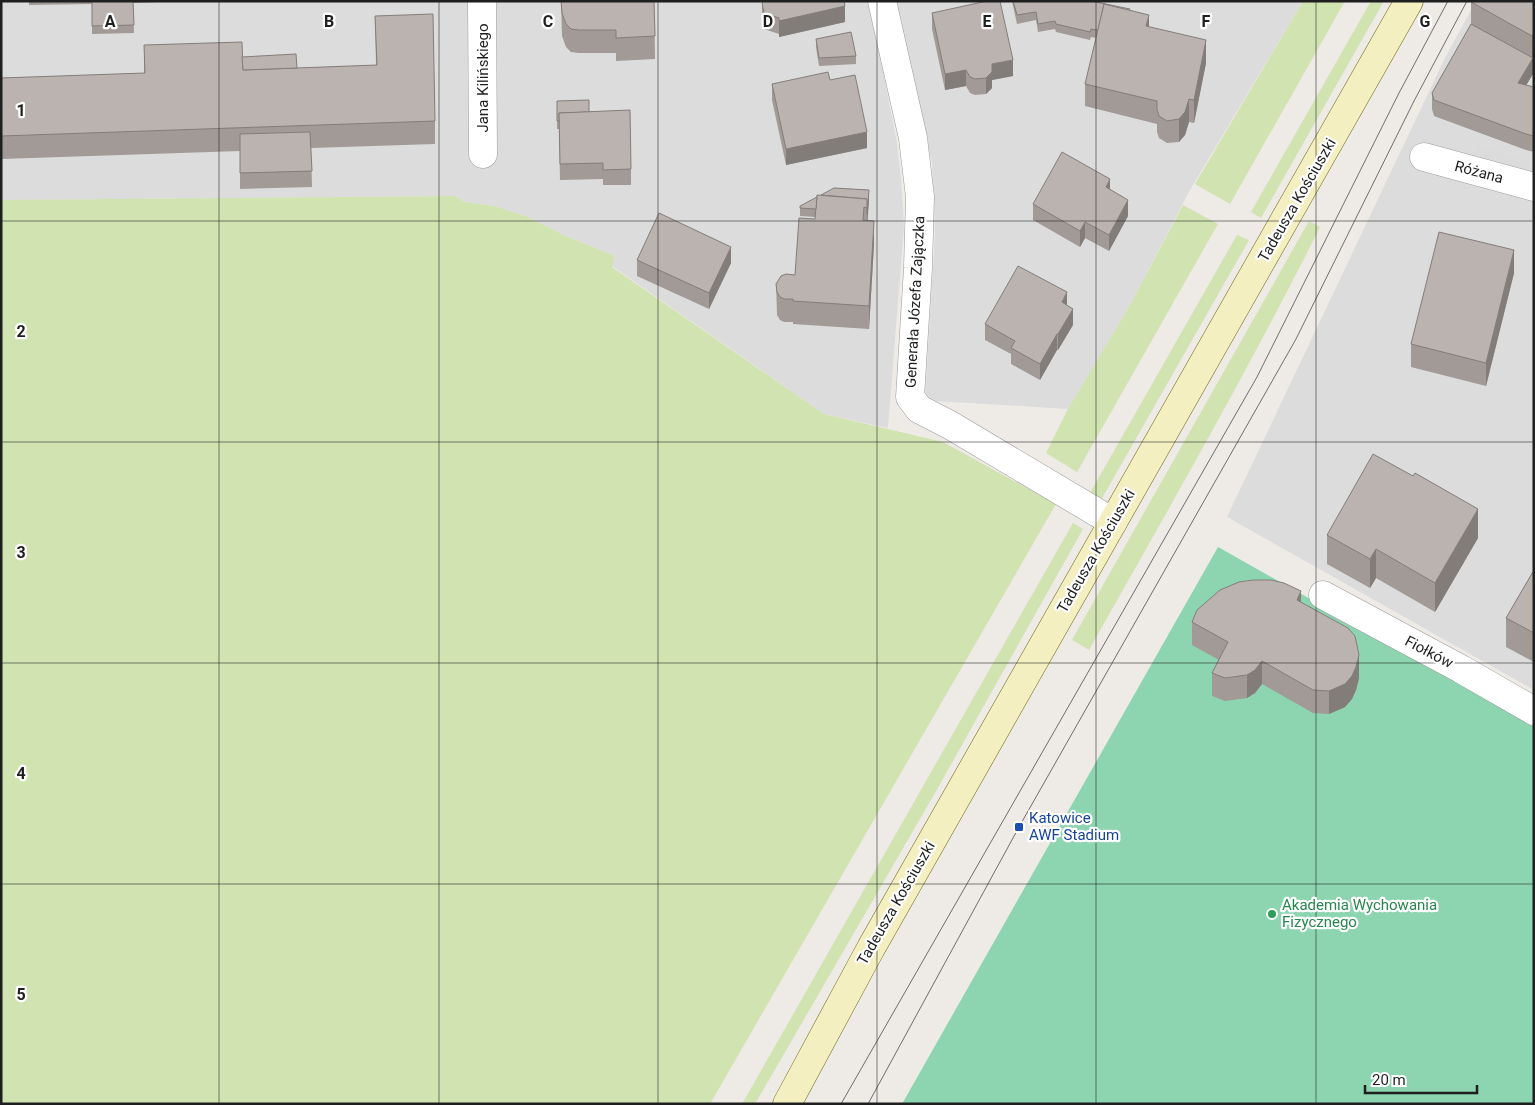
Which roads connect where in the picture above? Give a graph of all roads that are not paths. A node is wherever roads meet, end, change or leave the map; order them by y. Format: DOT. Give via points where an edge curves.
graph roads {
  1 [pos="482,1"];
  2 [pos="882,1"];
  3 [pos="1409,1"];
  4 [pos="483,154"];
  5 [pos="1424,157"];
  6 [pos="1534,186"];
  7 [pos="1113,522"];
  8 [pos="1323,595"];
  9 [pos="1534,711"];
  10 [pos="787,1104"];
  1 -- 4 [label="street, Jana Kilińskiego"];
  2 -- 7 [label="street, Generała Józefa Zajączka" via="913,138 920,197 910,398 919,409"];
  3 -- 7 [label="street, Tadeusza Kościuszki"];
  5 -- 6 [label="street, Różana"];
  7 -- 10 [label="street, Tadeusza Kościuszki" via="853,979"];
  8 -- 9 [label="street, Fiołków"];
}
